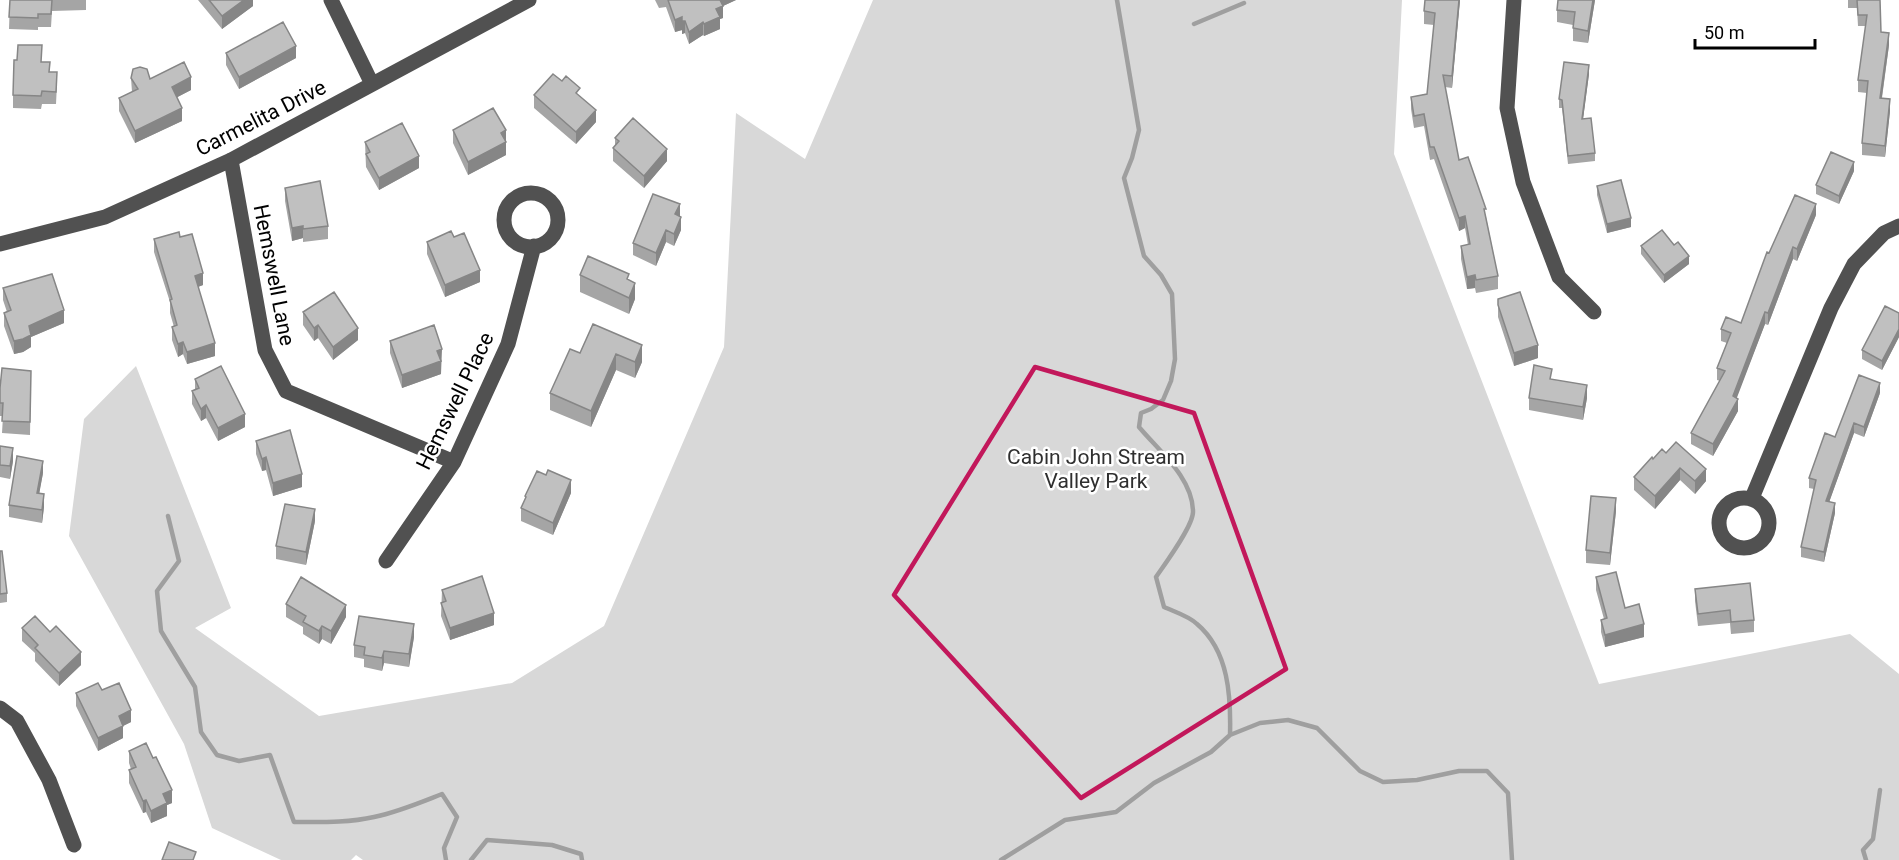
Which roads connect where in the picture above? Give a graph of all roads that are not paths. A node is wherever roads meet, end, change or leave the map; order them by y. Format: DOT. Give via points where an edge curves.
graph roads {
  1 [pos="331,0"];
  2 [pos="529,0"];
  3 [pos="1514,0"];
  4 [pos="372,84"];
  5 [pos="231,160"];
  6 [pos="1899,226"];
  7 [pos="0,244"];
  8 [pos="534,246"];
  9 [pos="1594,312"];
  10 [pos="454,462"];
  11 [pos="1752,498"];
  12 [pos="386,561"];
  13 [pos="0,708"];
  14 [pos="74,845"];
  1 -- 4 [label="street"];
  2 -- 4 [label="street, Carmelita Drive"];
  3 -- 9 [label="street" via="1507,108 1523,182 1559,277"];
  4 -- 5 [label="street, Carmelita Drive"];
  5 -- 7 [label="street, Carmelita Drive" via="105,216"];
  5 -- 10 [label="street, Hemswell Lane" via="265,350 285,391"];
  6 -- 11 [label="street" via="1884,233 1854,264 1831,308"];
  8 -- 10 [label="street, Hemswell Place" via="508,344"];
  10 -- 12 [label="street, Hemswell Place"];
  13 -- 14 [label="street" via="17,722 49,780"];
}
